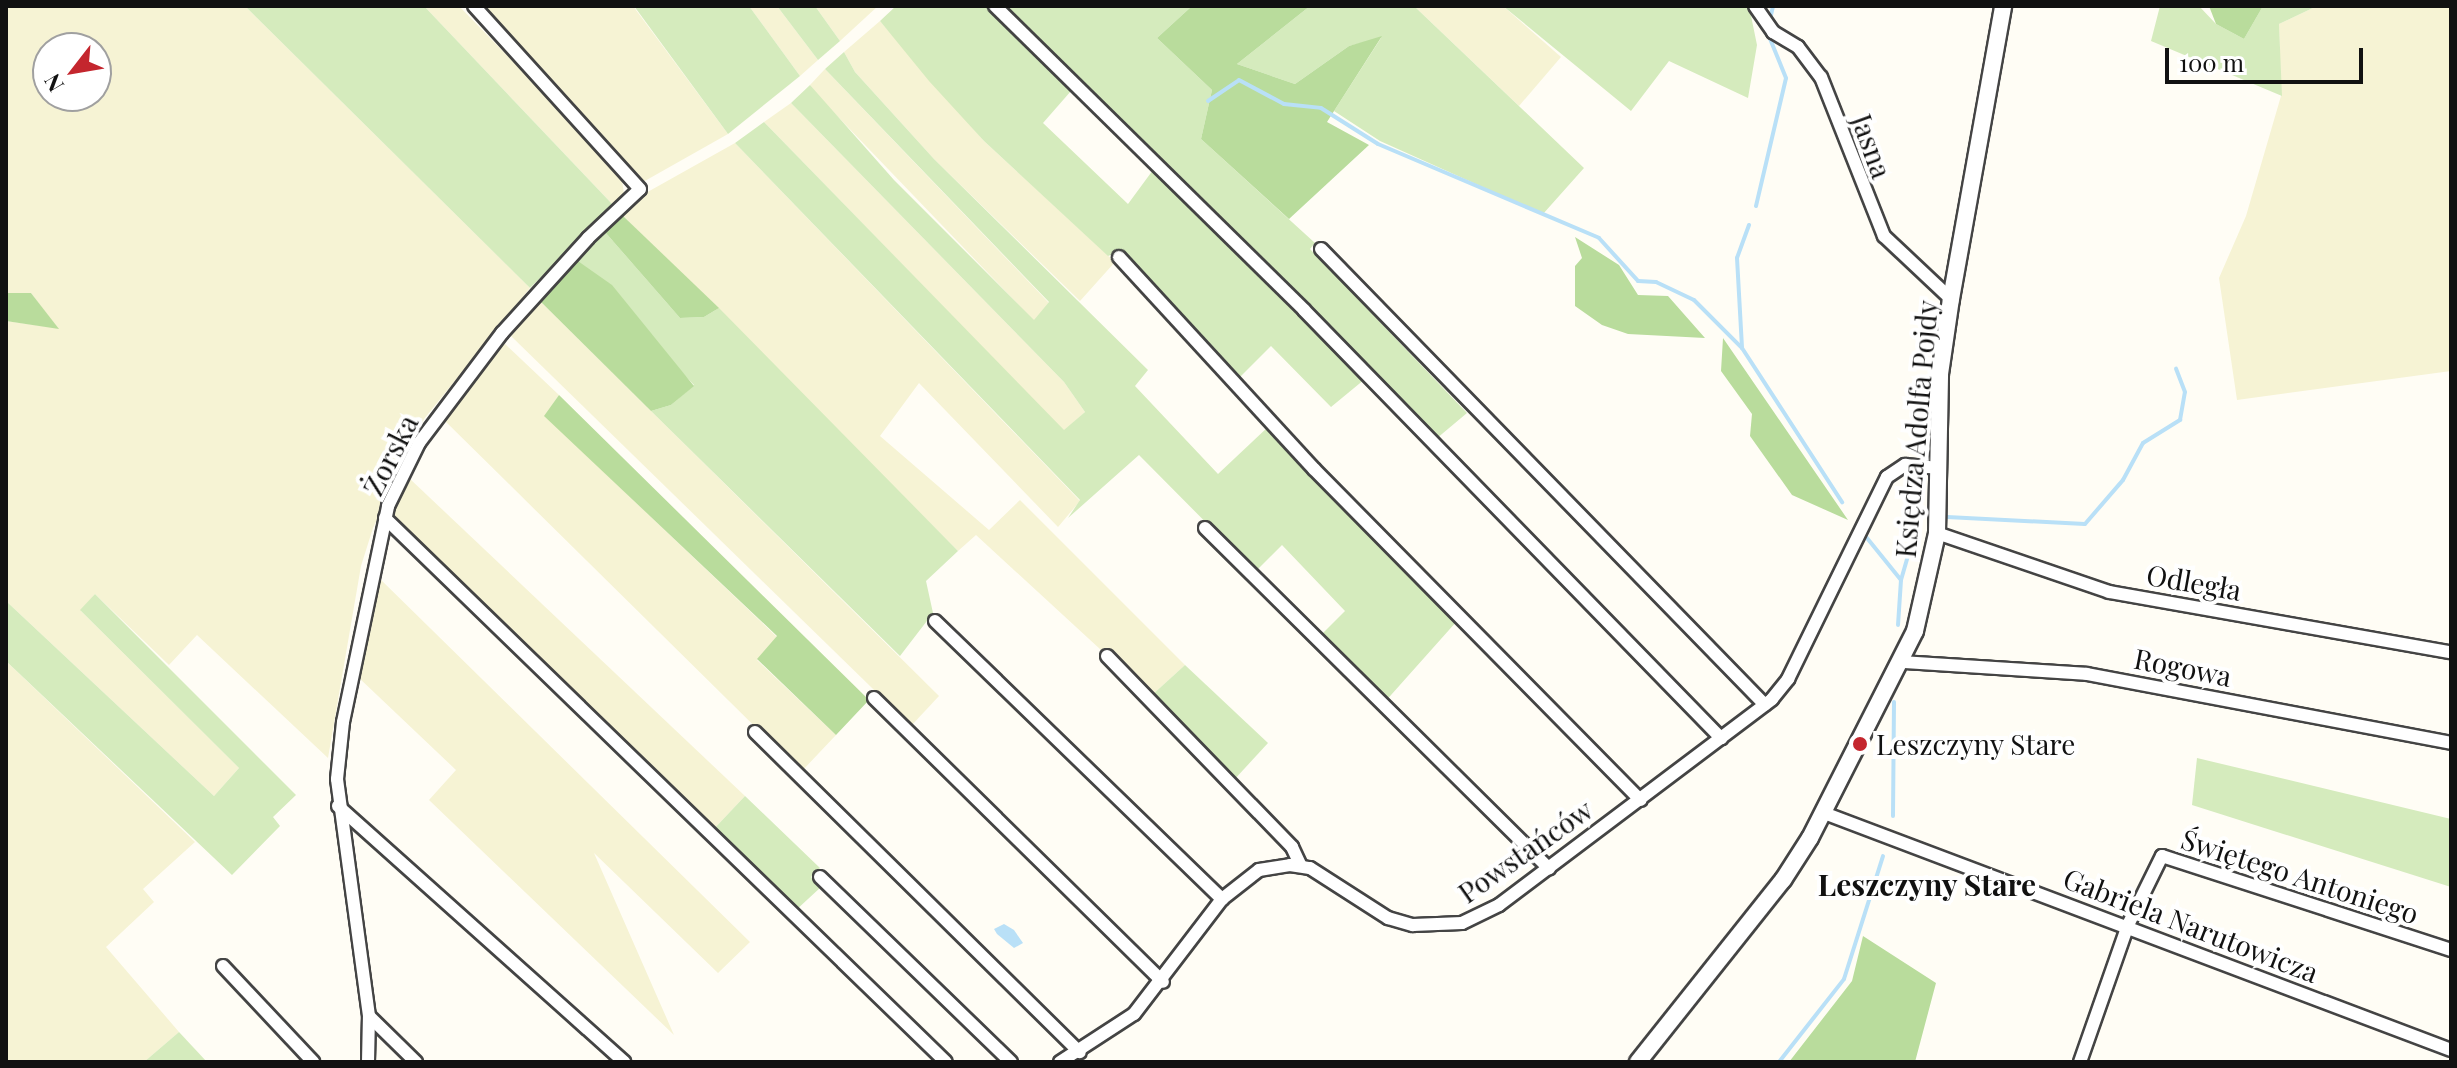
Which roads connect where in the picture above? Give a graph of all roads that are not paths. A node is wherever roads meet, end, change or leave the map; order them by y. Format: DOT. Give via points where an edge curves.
graph roads {
  1 [pos="474,6"];
  2 [pos="995,6"];
  3 [pos="1755,6"];
  4 [pos="2003,6"];
  5 [pos="1321,249"];
  6 [pos="1119,257"];
  7 [pos="1951,299"];
  8 [pos="1937,468"];
  9 [pos="385,518"];
  10 [pos="1205,528"];
  11 [pos="1937,533"];
  12 [pos="935,621"];
  13 [pos="2451,652"];
  14 [pos="1107,656"];
  15 [pos="1903,662"];
  16 [pos="874,698"];
  17 [pos="1765,705"];
  18 [pos="755,732"];
  19 [pos="1721,738"];
  20 [pos="2451,743"];
  21 [pos="1640,800"];
  22 [pos="338,806"];
  23 [pos="1824,813"];
  24 [pos="1301,866"];
  25 [pos="1549,868"];
  26 [pos="820,877"];
  27 [pos="1222,899"];
  28 [pos="2128,925"];
  29 [pos="2451,950"];
  30 [pos="223,966"];
  31 [pos="1163,982"];
  32 [pos="369,1016"];
  33 [pos="2451,1050"];
  34 [pos="1080,1052"];
  35 [pos="313,1062"];
  36 [pos="368,1062"];
  37 [pos="416,1062"];
  38 [pos="624,1062"];
  39 [pos="946,1062"];
  40 [pos="1011,1062"];
  41 [pos="1060,1062"];
  42 [pos="1638,1062"];
  43 [pos="2080,1062"];
  1 -- 9 [label="street, Żorska" via="640,189 502,333 419,443"];
  2 -- 19 [label="street" via="1304,310"];
  3 -- 7 [label="street, Jasna" via="1773,32 1798,47 1821,77 1884,236"];
  4 -- 7 [label="street, Księdza Adolfa Pojdy"];
  5 -- 17 [label="street"];
  6 -- 21 [label="street" via="1314,469"];
  7 -- 8 [label="street, Księdza Adolfa Pojdy" via="1940,374"];
  8 -- 11 [label="street, Księdza Adolfa Pojdy"];
  8 -- 17 [label="street, Powstańców" via="1905,465 1887,477 1788,679"];
  9 -- 22 [label="street, Żorska" via="343,722"];
  9 -- 39 [label="street"];
  10 -- 25 [label="street"];
  11 -- 13 [label="street, Odległa" via="2109,592"];
  11 -- 15 [label="street, Księdza Adolfa Pojdy" via="1925,598"];
  12 -- 27 [label="street"];
  14 -- 24 [label="street" via="1292,847"];
  15 -- 20 [label="street, Rogowa" via="2087,674"];
  15 -- 23 [label="street, Księdza Adolfa Pojdy"];
  16 -- 31 [label="street"];
  17 -- 19 [label="street, Powstańców"];
  18 -- 34 [label="street"];
  19 -- 21 [label="street, Powstańców"];
  21 -- 25 [label="street, Powstańców"];
  22 -- 32 [label="street, Żorska"];
  22 -- 38 [label="street"];
  23 -- 28 [label="street, Gabriela Narutowicza"];
  23 -- 42 [label="street, Księdza Adolfa Pojdy" via="1783,880"];
  24 -- 25 [label="street, Powstańców" via="1318,871 1388,918 1430,926 1485,914"];
  24 -- 27 [label="street" via="1259,870"];
  26 -- 40 [label="street"];
  27 -- 31 [label="street"];
  28 -- 29 [label="street, Świętego Antoniego" via="2162,856"];
  28 -- 33 [label="street, Gabriela Narutowicza"];
  28 -- 43 [label="street"];
  30 -- 35 [label="street"];
  31 -- 34 [label="street" via="1123,1025"];
  32 -- 36 [label="street, Żorska"];
  32 -- 37 [label="street"];
  34 -- 41 [label="street"];
}
